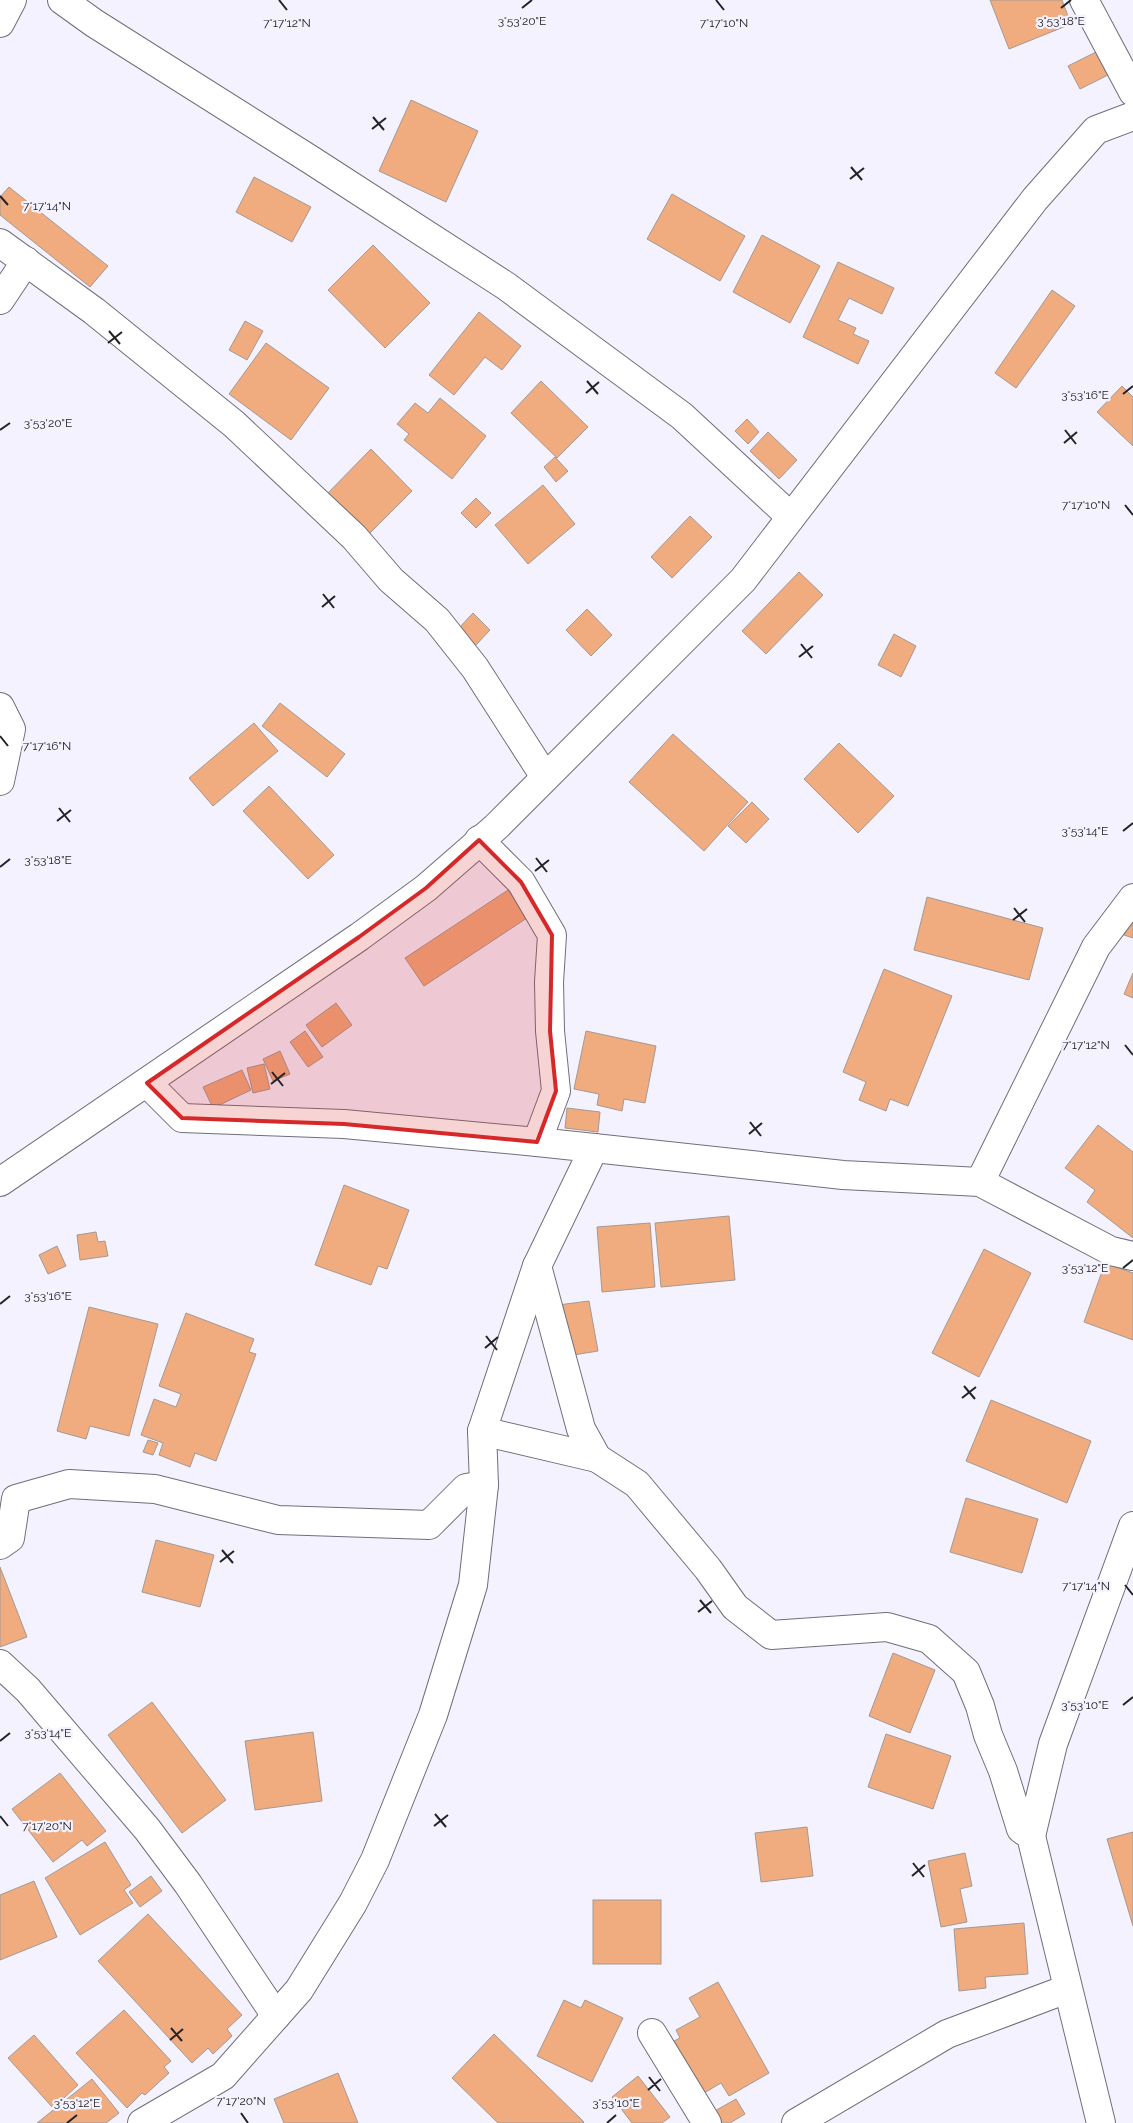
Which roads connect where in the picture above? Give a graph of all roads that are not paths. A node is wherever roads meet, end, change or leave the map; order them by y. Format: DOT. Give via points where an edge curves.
graph roads {
  1 [pos="12,0"];
  2 [pos="62,0"];
  3 [pos="1084,0"];
  4 [pos="0,23"];
  5 [pos="1133,92"];
  6 [pos="1133,116"];
  7 [pos="0,243"];
  8 [pos="26,261"];
  9 [pos="0,300"];
  10 [pos="791,518"];
  11 [pos="0,707"];
  12 [pos="545,777"];
  13 [pos="0,781"];
  14 [pos="479,840"];
  15 [pos="1133,898"];
  16 [pos="147,1083"];
  17 [pos="536,1142"];
  18 [pos="594,1148"];
  19 [pos="3,1176"];
  20 [pos="980,1182"];
  21 [pos="1133,1256"];
  22 [pos="537,1266"];
  23 [pos="482,1431"];
  24 [pos="596,1458"];
  25 [pos="484,1485"];
  26 [pos="1133,1526"];
  27 [pos="0,1545"];
  28 [pos="0,1664"];
  29 [pos="1031,1836"];
  30 [pos="1067,1989"];
  31 [pos="276,2016"];
  32 [pos="652,2033"];
  33 [pos="142,2123"];
  34 [pos="707,2123"];
  35 [pos="796,2123"];
  36 [pos="1101,2123"];
  1 -- 4 [label="street"];
  2 -- 10 [label="street" via="94,24 506,286 682,416"];
  3 -- 5 [label="street"];
  6 -- 10 [label="street" via="1096,130 1035,200"];
  7 -- 8 [label="street"];
  8 -- 9 [label="street"];
  8 -- 12 [label="street" via="234,424 347,531 391,580 438,620 476,668"];
  10 -- 12 [label="street" via="743,580"];
  11 -- 13 [label="street" via="11,729"];
  12 -- 14 [label="street"];
  14 -- 16 [label="street" via="426,888"];
  14 -- 17 [label="street" via="522,882 552,935 550,1031 556,1092"];
  15 -- 20 [label="street" via="1096,947"];
  16 -- 17 [label="street" via="182,1118 344,1124"];
  16 -- 19 [label="street"];
  17 -- 18 [label="street"];
  18 -- 20 [label="street" via="844,1175"];
  18 -- 22 [label="street"];
  20 -- 21 [label="street" via="1111,1251"];
  22 -- 23 [label="street"];
  22 -- 24 [label="street" via="581,1429"];
  23 -- 24 [label="street"];
  23 -- 25 [label="street"];
  24 -- 29 [label="street" via="637,1484 708,1569 735,1607 771,1635 886,1627 929,1639 966,1672 1021,1828"];
  25 -- 27 [label="street" via="466,1488 429,1525 278,1520 155,1489 69,1484 16,1499 10,1538"];
  25 -- 31 [label="street" via="473,1585 433,1715 375,1860 353,1903 299,1990"];
  26 -- 29 [label="street" via="1053,1744"];
  28 -- 31 [label="street" via="28,1690 147,1830 188,1884"];
  29 -- 30 [label="street"];
  30 -- 35 [label="street" via="947,2034"];
  30 -- 36 [label="street"];
  31 -- 33 [label="street" via="223,2076"];
  32 -- 34 [label="street"];
}
